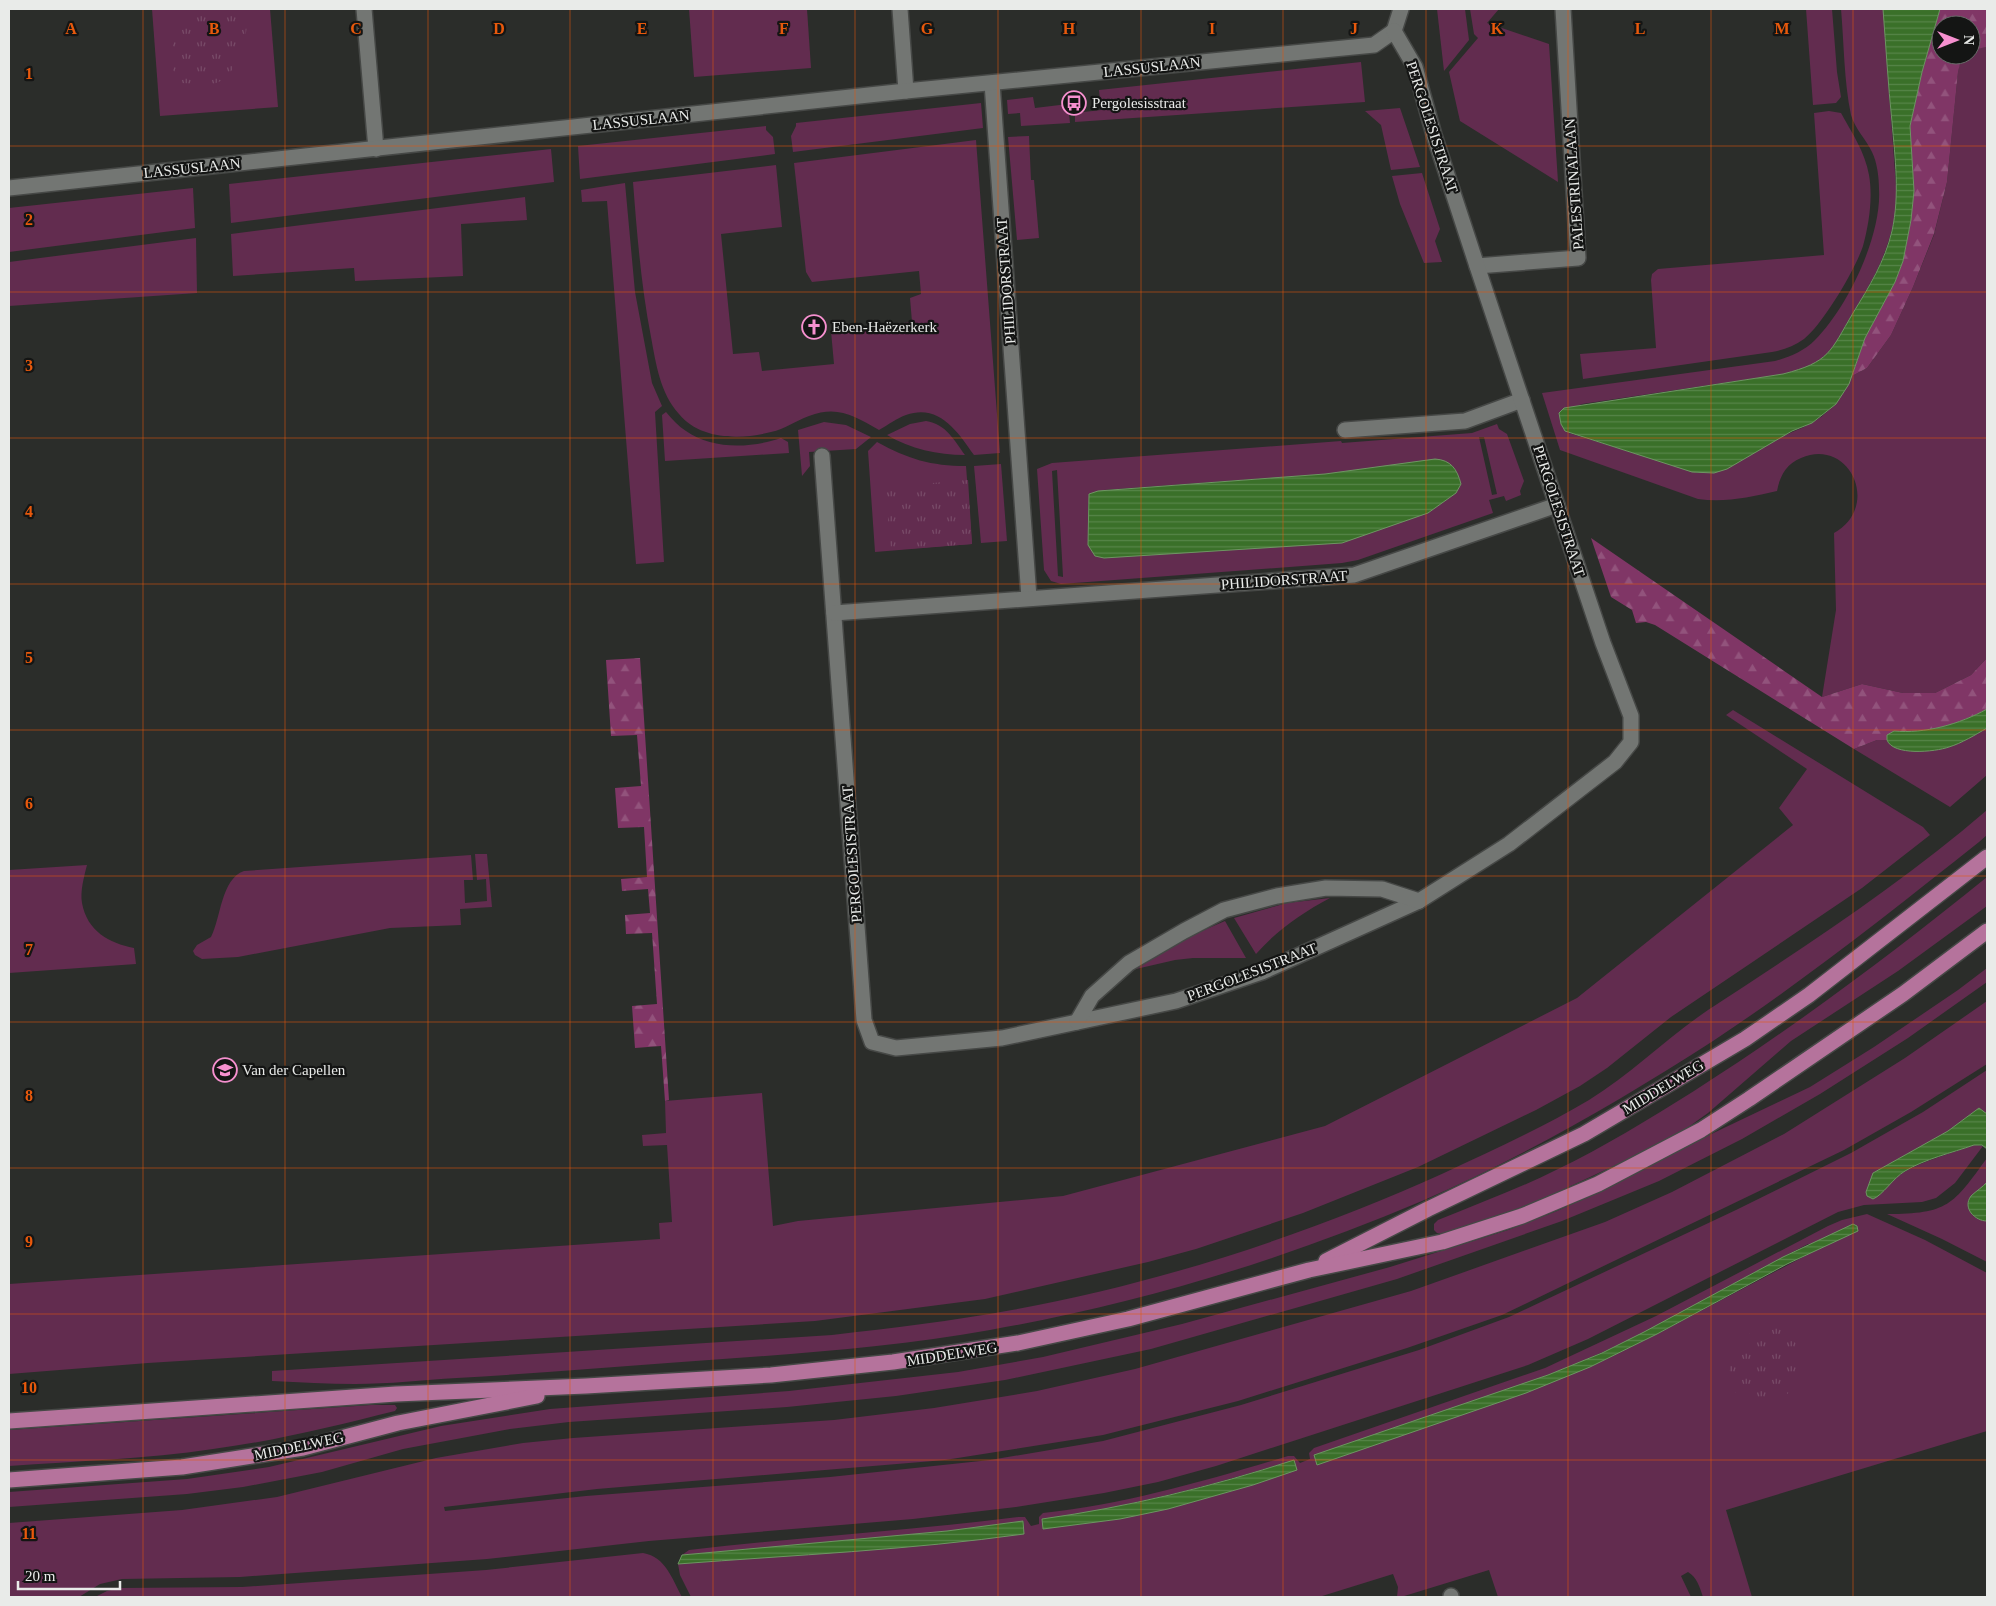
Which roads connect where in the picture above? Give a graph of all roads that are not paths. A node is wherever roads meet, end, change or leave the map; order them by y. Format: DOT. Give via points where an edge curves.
graph roads {
  1 [pos="364,9"];
  2 [pos="900,9"];
  3 [pos="1401,9"];
  4 [pos="1563,9"];
  5 [pos="1394,31"];
  6 [pos="992,82"];
  7 [pos="906,91"];
  8 [pos="376,149"];
  9 [pos="9,188"];
  10 [pos="1477,266"];
  11 [pos="1522,400"];
  12 [pos="1345,430"];
  13 [pos="822,456"];
  14 [pos="1557,505"];
  15 [pos="1029,598"];
  16 [pos="834,613"];
  17 [pos="1987,857"];
  18 [pos="1419,900"];
  19 [pos="1987,931"];
  20 [pos="1077,1022"];
  21 [pos="1309,1270"];
  22 [pos="586,1386"];
  23 [pos="9,1421"];
  24 [pos="9,1480"];
  1 -- 8 [label="street"];
  2 -- 7 [label="street"];
  3 -- 5 [label="street"];
  4 -- 10 [label="street, PALESTRINALAAN" via="1578,258"];
  5 -- 6 [label="street, LASSUSLAAN" via="1374,45"];
  5 -- 10 [label="street, PERGOLESISTRAAT" via="1415,66"];
  6 -- 7 [label="street, LASSUSLAAN"];
  6 -- 15 [label="street, PHILIDORSTRAAT"];
  7 -- 8 [label="street, LASSUSLAAN"];
  8 -- 9 [label="street, LASSUSLAAN"];
  10 -- 11 [label="street, PERGOLESISTRAAT"];
  11 -- 12 [label="street" via="1465,420"];
  11 -- 14 [label="street, PERGOLESISTRAAT"];
  13 -- 16 [label="street, PERGOLESISTRAAT"];
  14 -- 15 [label="street, PHILIDORSTRAAT" via="1354,575"];
  14 -- 18 [label="street, PERGOLESISTRAAT" via="1631,716 1631,742 1615,762 1509,844"];
  15 -- 16 [label="street, PHILIDORSTRAAT"];
  16 -- 20 [label="street, PERGOLESISTRAAT" via="864,1020 872,1042 896,1048 1002,1038"];
  17 -- 21 [label="main road, MIDDELWEG" via="1854,962 1745,1039 1584,1134"];
  18 -- 20 [label="street, PERGOLESISTRAAT" via="1262,972 1176,1001"];
  18 -- 20 [label="street" via="1382,889 1326,888 1277,896 1224,910 1129,963 1092,996"];
  19 -- 21 [label="main road, MIDDELWEG" via="1903,994 1749,1099 1701,1130 1598,1184 1522,1216 1442,1242"];
  21 -- 22 [label="main road, MIDDELWEG" via="1128,1319 953,1354 771,1374"];
  22 -- 23 [label="main road, MIDDELWEG" via="396,1394"];
  22 -- 24 [label="main road, MIDDELWEG" via="398,1422 303,1448 182,1467"];
}
